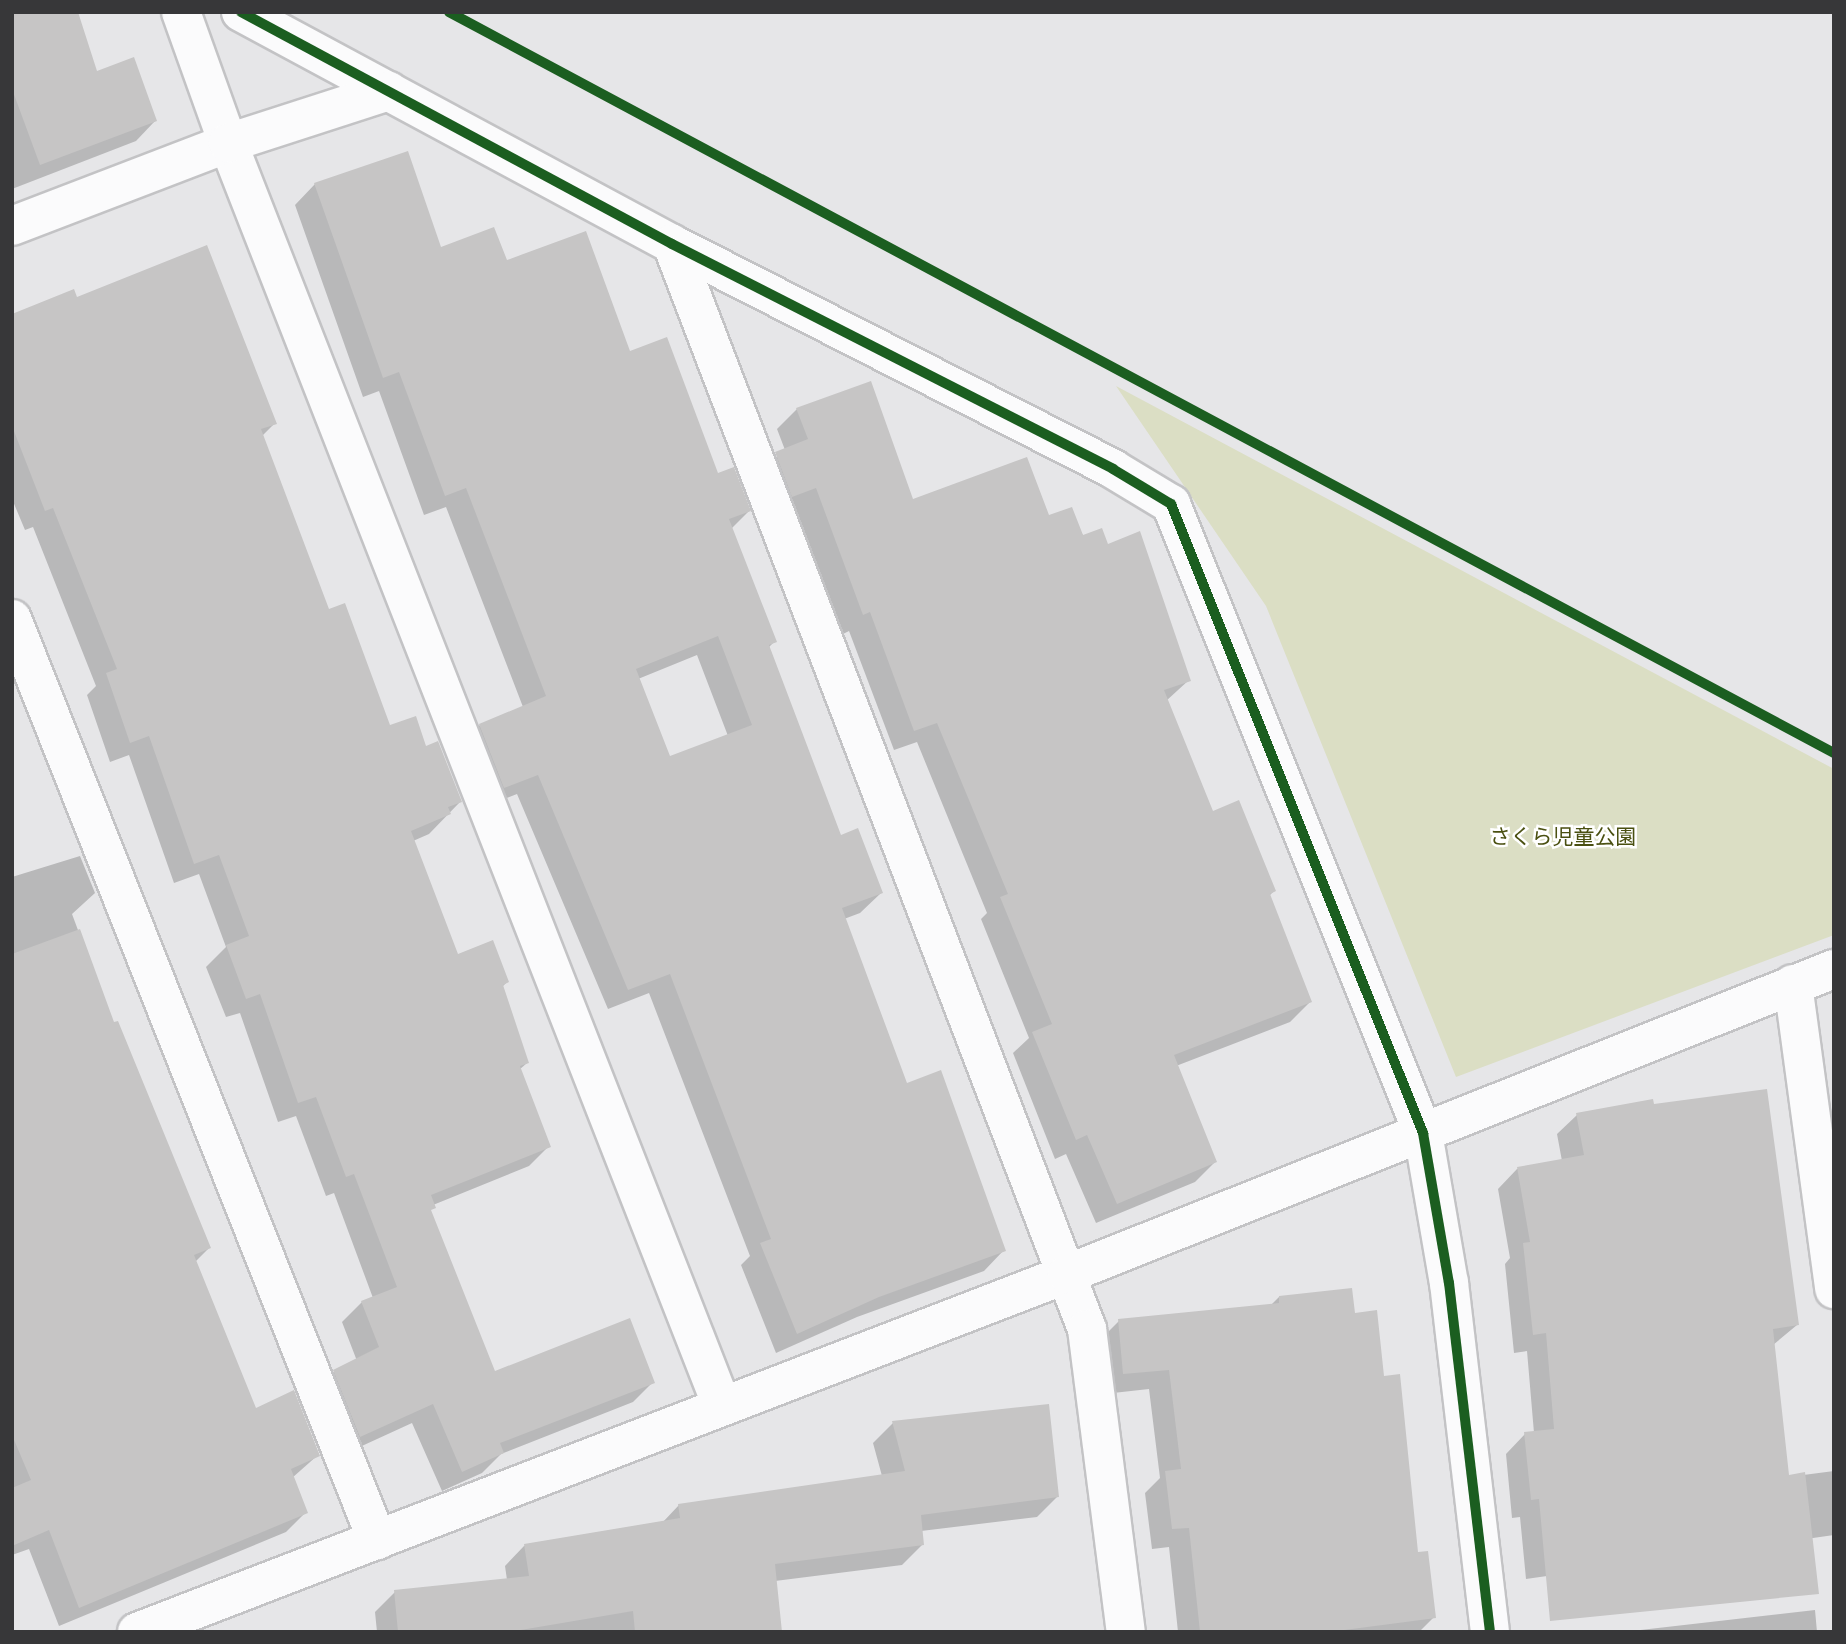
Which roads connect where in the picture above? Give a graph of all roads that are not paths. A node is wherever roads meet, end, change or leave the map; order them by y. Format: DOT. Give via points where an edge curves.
graph roads {
  1 [pos="181,12"];
  2 [pos="241,12"];
  3 [pos="389,91"];
  4 [pos="228,143"];
  5 [pos="12,226"];
  6 [pos="672,244"];
  7 [pos="12,620"];
  8 [pos="1834,969"];
  9 [pos="1793,984"];
  10 [pos="1423,1133"];
  11 [pos="1067,1274"];
  12 [pos="1834,1289"];
  13 [pos="722,1406"];
  14 [pos="377,1540"];
  15 [pos="137,1632"];
  16 [pos="1126,1632"];
  17 [pos="1490,1632"];
  1 -- 4 [label="street"];
  2 -- 3 [label="street"];
  3 -- 4 [label="street"];
  3 -- 6 [label="street"];
  4 -- 5 [label="street"];
  4 -- 13 [label="street"];
  6 -- 10 [label="street" via="1112,469 1171,504"];
  6 -- 11 [label="street"];
  7 -- 14 [label="street"];
  8 -- 9 [label="street"];
  9 -- 10 [label="street"];
  9 -- 12 [label="street"];
  10 -- 11 [label="street"];
  10 -- 17 [label="street" via="1449,1283"];
  11 -- 13 [label="street"];
  11 -- 16 [label="street" via="1087,1329"];
  13 -- 14 [label="street"];
  14 -- 15 [label="street"];
}
